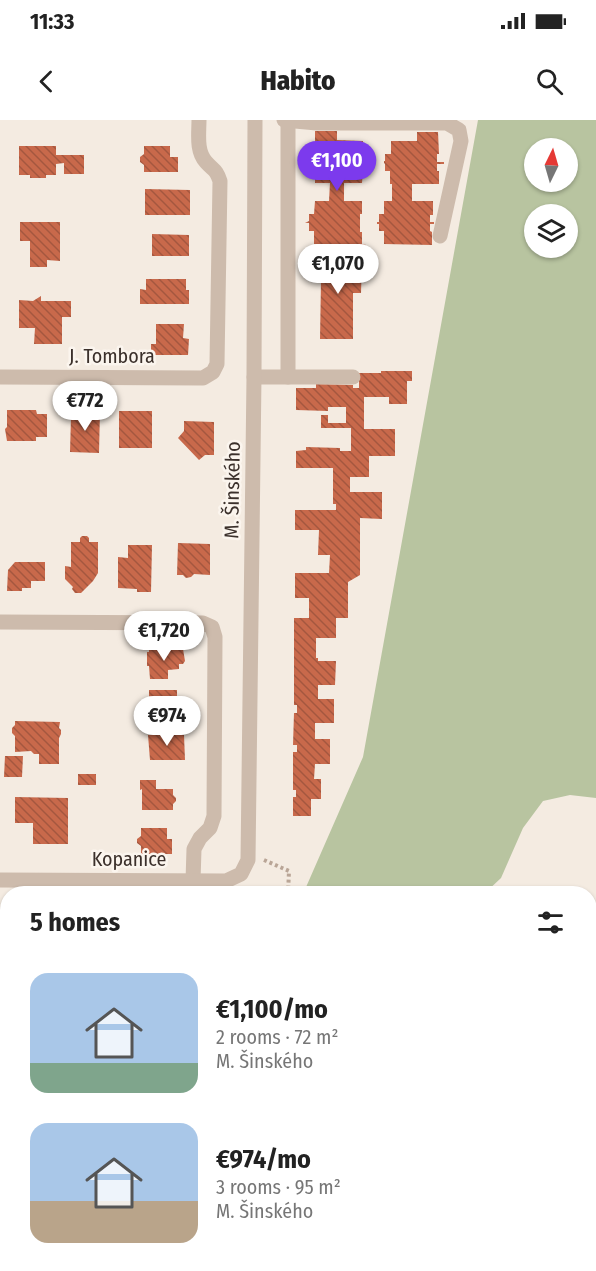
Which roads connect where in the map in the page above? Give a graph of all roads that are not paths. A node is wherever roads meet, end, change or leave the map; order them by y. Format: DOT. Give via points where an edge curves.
graph roads {
  1 [pos="200,120"];
  2 [pos="255,120"];
  3 [pos="286,120"];
  4 [pos="440,237"];
  5 [pos="0,377"];
  6 [pos="254,377"];
  7 [pos="288,377"];
  8 [pos="353,377"];
  9 [pos="0,622"];
  10 [pos="248,860"];
  11 [pos="0,880"];
  12 [pos="193,881"];
  1 -- 5 [label="street, J. Tombora" via="199,148 220,181 217,364 213,372 203,378"];
  2 -- 6 [label="street, M. Šinského"];
  3 -- 4 [label="street" via="447,123 459,130 461,141"];
  3 -- 7 [label="street"];
  6 -- 7 [label="street"];
  6 -- 10 [label="street, M. Šinského"];
  7 -- 8 [label="street"];
  9 -- 12 [label="street" via="203,623 212,627 214,816 194,849"];
  10 -- 12 [label="street, Kopanice" via="241,874 226,881"];
  11 -- 12 [label="street, Kopanice"];
}
